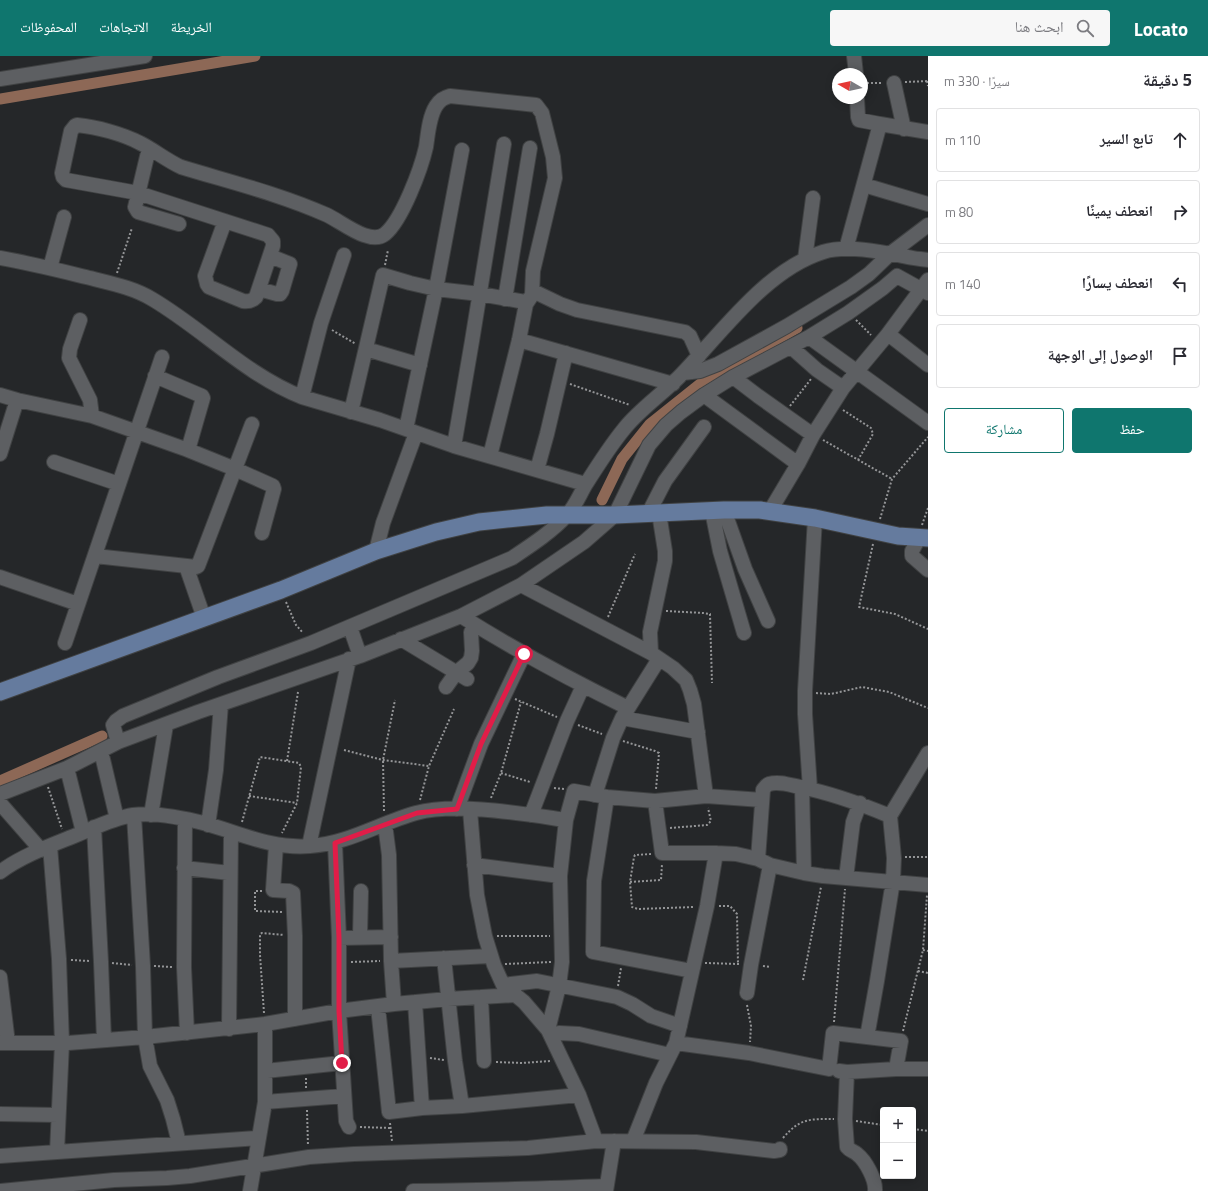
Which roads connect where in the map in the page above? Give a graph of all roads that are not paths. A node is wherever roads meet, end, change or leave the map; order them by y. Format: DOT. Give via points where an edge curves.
graph roads {
  1 [pos="146,56"];
  2 [pos="854,56"];
  3 [pos="855,68"];
  4 [pos="0,79"];
  5 [pos="894,83"];
  6 [pos="857,104"];
  7 [pos="880,124"];
  8 [pos="904,129"];
  9 [pos="928,132"];
  10 [pos="504,144"];
  11 [pos="149,148"];
  12 [pos="530,148"];
  13 [pos="462,150"];
  14 [pos="864,184"];
  15 [pos="138,193"];
  16 [pos="813,198"];
  17 [pos="928,204"];
  18 [pos="64,217"];
  19 [pos="225,221"];
  20 [pos="179,224"];
  21 [pos="928,226"];
  22 [pos="846,249"];
  23 [pos="891,253"];
  24 [pos="344,255"];
  25 [pos="270,256"];
  26 [pos="0,258"];
  27 [pos="924,258"];
  28 [pos="805,259"];
  29 [pos="50,268"];
  30 [pos="896,276"];
  31 [pos="926,288"];
  32 [pos="259,289"];
  33 [pos="436,289"];
  34 [pos="533,291"];
  35 [pos="480,294"];
  36 [pos="505,299"];
  37 [pos="526,304"];
  38 [pos="804,316"];
  39 [pos="80,320"];
  40 [pos="812,335"];
  41 [pos="884,338"];
  42 [pos="519,340"];
  43 [pos="790,347"];
  44 [pos="366,349"];
  45 [pos="566,353"];
  46 [pos="699,356"];
  47 [pos="162,357"];
  48 [pos="420,365"];
  49 [pos="928,366"];
  50 [pos="857,370"];
  51 [pos="683,373"];
  52 [pos="155,376"];
  53 [pos="734,377"];
  54 [pos="673,384"];
  55 [pos="842,388"];
  56 [pos="0,395"];
  57 [pos="704,395"];
  58 [pos="302,397"];
  59 [pos="17,400"];
  60 [pos="351,412"];
  61 [pos="92,416"];
  62 [pos="252,424"];
  63 [pos="928,424"];
  64 [pos="704,427"];
  65 [pos="411,431"];
  66 [pos="136,432"];
  67 [pos="813,435"];
  68 [pos="454,446"];
  69 [pos="188,450"];
  70 [pos="0,454"];
  71 [pos="490,456"];
  72 [pos="54,462"];
  73 [pos="798,464"];
  74 [pos="235,469"];
  75 [pos="537,470"];
  76 [pos="119,484"];
  77 [pos="586,484"];
  78 [pos="718,510"];
  79 [pos="770,511"];
  80 [pos="654,514"];
  81 [pos="568,515"];
  82 [pos="615,515"];
  83 [pos="815,518"];
  84 [pos="262,533"];
  85 [pos="924,538"];
  86 [pos="376,551"];
  87 [pos="95,556"];
  88 [pos="186,566"];
  89 [pos="928,570"];
  90 [pos="0,577"];
  91 [pos="521,585"];
  92 [pos="78,604"];
  93 [pos="461,616"];
  94 [pos="204,618"];
  95 [pos="768,621"];
  96 [pos="350,627"];
  97 [pos="471,632"];
  98 [pos="744,633"];
  99 [pos="401,639"];
  100 [pos="65,643"];
  101 [pos="524,654"];
  102 [pos="655,656"];
  103 [pos="354,658"];
  104 [pos="462,676"];
  105 [pos="583,686"];
  106 [pos="446,687"];
  107 [pos="0,692"];
  108 [pos="221,704"];
  109 [pos="625,713"];
  110 [pos="166,725"];
  111 [pos="698,732"];
  112 [pos="118,742"];
  113 [pos="101,751"];
  114 [pos="928,753"];
  115 [pos="67,768"];
  116 [pos="806,788"];
  117 [pos="0,794"];
  118 [pos="601,796"];
  119 [pos="706,796"];
  120 [pos="762,800"];
  121 [pos="655,801"];
  122 [pos="0,803"];
  123 [pos="860,803"];
  124 [pos="464,809"];
  125 [pos="134,815"];
  126 [pos="151,815"];
  127 [pos="531,815"];
  128 [pos="890,816"];
  129 [pos="117,819"];
  130 [pos="185,819"];
  131 [pos="566,820"];
  132 [pos="208,824"];
  133 [pos="385,824"];
  134 [pos="88,830"];
  135 [pos="235,833"];
  136 [pos="335,843"];
  137 [pos="276,845"];
  138 [pos="309,846"];
  139 [pos="46,848"];
  140 [pos="716,853"];
  141 [pos="764,862"];
  142 [pos="474,865"];
  143 [pos="184,868"];
  144 [pos="0,872"];
  145 [pos="230,872"];
  146 [pos="804,873"];
  147 [pos="560,876"];
  148 [pos="846,878"];
  149 [pos="893,881"];
  150 [pos="928,884"];
  151 [pos="361,891"];
  152 [pos="360,937"];
  153 [pos="391,937"];
  154 [pos="339,938"];
  155 [pos="444,958"];
  156 [pos="492,960"];
  157 [pos="391,961"];
  158 [pos="693,967"];
  159 [pos="0,977"];
  160 [pos="503,985"];
  161 [pos="559,986"];
  162 [pos="747,993"];
  163 [pos="516,995"];
  164 [pos="481,997"];
  165 [pos="448,999"];
  166 [pos="415,1002"];
  167 [pos="394,1004"];
  168 [pos="378,1007"];
  169 [pos="339,1011"];
  170 [pos="295,1019"];
  171 [pos="265,1024"];
  172 [pos="680,1026"];
  173 [pos="228,1028"];
  174 [pos="187,1033"];
  175 [pos="550,1033"];
  176 [pos="145,1037"];
  177 [pos="867,1037"];
  178 [pos="104,1040"];
  179 [pos="4,1043"];
  180 [pos="62,1043"];
  181 [pos="673,1049"];
  182 [pos="484,1062"];
  183 [pos="342,1063"];
  184 [pos="896,1068"];
  185 [pos="829,1069"];
  186 [pos="928,1069"];
  187 [pos="266,1071"];
  188 [pos="847,1072"];
  189 [pos="579,1095"];
  190 [pos="344,1096"];
  191 [pos="265,1102"];
  192 [pos="462,1106"];
  193 [pos="422,1108"];
  194 [pos="0,1114"];
  195 [pos="58,1115"];
  196 [pos="349,1127"];
  197 [pos="258,1138"];
  198 [pos="614,1140"];
  199 [pos="596,1141"];
  200 [pos="633,1141"];
  201 [pos="179,1143"];
  202 [pos="780,1149"];
  203 [pos="57,1152"];
  204 [pos="0,1156"];
  205 [pos="254,1166"];
  206 [pos="572,1189"];
  207 [pos="606,1189"];
  208 [pos="1,1191"];
  209 [pos="250,1191"];
  210 [pos="413,1191"];
  211 [pos="429,1191"];
  212 [pos="875,1191"];
  1 -- 4 [label="street"];
  2 -- 3 [label="street"];
  5 -- 8 [label="street"];
  6 -- 7 [label="street" via="860,120"];
  7 -- 8 [label="street"];
  7 -- 14 [label="street"];
  8 -- 9 [label="street"];
  10 -- 35 [label="street"];
  11 -- 15 [label="street"];
  11 -- 15 [label="street" via="125,136 80,126 74,126 71,131 62,173 64,179"];
  11 -- 34 [label="street" via="181,167 284,197 373,238 382,236 388,230 406,202 422,162 435,107 442,98 450,96 536,105 542,113 555,178 533,271"];
  12 -- 36 [label="street"];
  13 -- 33 [label="street"];
  14 -- 17 [label="street"];
  14 -- 22 [label="street"];
  15 -- 19 [label="street"];
  15 -- 20 [label="street" via="135,207 138,212"];
  16 -- 28 [label="street"];
  18 -- 29 [label="street"];
  19 -- 25 [label="street" via="268,234 273,241"];
  19 -- 32 [label="street" via="205,276 206,284 248,302 256,297"];
  21 -- 23 [label="street"];
  22 -- 23 [label="street"];
  22 -- 28 [label="street" via="824,251"];
  23 -- 27 [label="street"];
  23 -- 38 [label="street" via="851,287"];
  24 -- 58 [label="street" via="321,324"];
  25 -- 32 [label="street"];
  25 -- 32 [label="street" via="290,264 282,291 277,294"];
  26 -- 29 [label="street"];
  27 -- 30 [label="street"];
  28 -- 46 [label="street" via="766,286"];
  29 -- 58 [label="street" via="128,288 152,299 261,376"];
  30 -- 31 [label="street"];
  30 -- 40 [label="street" via="848,313"];
  31 -- 41 [label="street"];
  33 -- 35 [label="street"];
  33 -- 44 [label="street" via="383,275"];
  33 -- 48 [label="street"];
  34 -- 37 [label="street"];
  34 -- 46 [label="street" via="577,310 685,332 690,336"];
  35 -- 36 [label="street"];
  35 -- 68 [label="street"];
  36 -- 37 [label="street"];
  37 -- 42 [label="street"];
  38 -- 40 [label="street"];
  38 -- 51 [label="street" via="718,364 700,371"];
  39 -- 61 [label="street" via="69,358 90,400"];
  40 -- 43 [label="street"];
  40 -- 50 [label="street"];
  41 -- 49 [label="street"];
  41 -- 50 [label="street"];
  42 -- 45 [label="street"];
  42 -- 71 [label="street"];
  43 -- 53 [label="street"];
  43 -- 55 [label="street"];
  44 -- 48 [label="street"];
  44 -- 60 [label="street"];
  45 -- 54 [label="street"];
  45 -- 75 [label="street"];
  46 -- 51 [label="street"];
  47 -- 52 [label="street"];
  48 -- 65 [label="street"];
  50 -- 55 [label="street"];
  50 -- 63 [label="street"];
  51 -- 54 [label="street"];
  52 -- 66 [label="street"];
  52 -- 69 [label="street" via="203,398"];
  53 -- 57 [label="street"];
  53 -- 67 [label="street"];
  54 -- 77 [label="street" via="624,429"];
  55 -- 67 [label="street"];
  56 -- 59 [label="street"];
  57 -- 73 [label="street"];
  57 -- 82 [label="street" via="681,412 649,445"];
  58 -- 60 [label="street"];
  59 -- 61 [label="street"];
  59 -- 70 [label="street"];
  60 -- 65 [label="street"];
  61 -- 66 [label="street"];
  62 -- 74 [label="street"];
  64 -- 80 [label="street" via="665,481"];
  65 -- 68 [label="street"];
  65 -- 86 [label="street"];
  66 -- 69 [label="street"];
  66 -- 76 [label="street"];
  67 -- 73 [label="street"];
  68 -- 71 [label="street"];
  69 -- 74 [label="street"];
  71 -- 75 [label="street"];
  72 -- 76 [label="street"];
  73 -- 79 [label="street"];
  74 -- 84 [label="street" via="274,488"];
  74 -- 88 [label="street" via="198,566"];
  75 -- 77 [label="street"];
  76 -- 87 [label="street"];
  77 -- 81 [label="street"];
  78 -- 79 [label="main road"];
  78 -- 80 [label="main road"];
  78 -- 95 [label="street"];
  78 -- 98 [label="street" via="720,551"];
  79 -- 83 [label="main road"];
  80 -- 82 [label="main road"];
  80 -- 102 [label="street" via="665,551 650,632"];
  81 -- 82 [label="main road"];
  81 -- 86 [label="main road" via="528,516 479,522 436,532"];
  81 -- 96 [label="street" via="505,562"];
  82 -- 91 [label="street" via="584,542"];
  83 -- 85 [label="main road" via="876,532"];
  83 -- 116 [label="street" via="805,691"];
  85 -- 89 [label="street" via="912,551 912,556"];
  86 -- 94 [label="main road"];
  87 -- 88 [label="street"];
  87 -- 92 [label="street"];
  88 -- 94 [label="street"];
  90 -- 92 [label="street"];
  91 -- 93 [label="street"];
  91 -- 102 [label="street"];
  92 -- 100 [label="street"];
  93 -- 99 [label="street"];
  93 -- 101 [label="street"];
  94 -- 107 [label="main road"];
  96 -- 103 [label="street"];
  96 -- 112 [label="street" via="123,716 113,725"];
  97 -- 104 [label="street" via="471,658"];
  99 -- 103 [label="street"];
  99 -- 104 [label="street"];
  101 -- 105 [label="street"];
  101 -- 124 [label="street" via="481,744"];
  102 -- 109 [label="street"];
  102 -- 111 [label="street" via="688,683"];
  103 -- 108 [label="street"];
  103 -- 138 [label="street"];
  104 -- 106 [label="street"];
  105 -- 109 [label="street"];
  105 -- 127 [label="street"];
  108 -- 110 [label="street"];
  108 -- 132 [label="street" via="216,770"];
  109 -- 111 [label="street"];
  109 -- 118 [label="street" via="613,738"];
  110 -- 112 [label="street"];
  110 -- 126 [label="street"];
  111 -- 119 [label="street"];
  112 -- 113 [label="street"];
  113 -- 115 [label="street"];
  113 -- 129 [label="street"];
  114 -- 128 [label="street"];
  115 -- 117 [label="street"];
  115 -- 134 [label="street"];
  116 -- 120 [label="street" via="780,783 769,784 763,790"];
  116 -- 123 [label="street"];
  116 -- 146 [label="street"];
  118 -- 121 [label="street"];
  118 -- 131 [label="street" via="574,791"];
  118 -- 158 [label="street" via="594,881 593,952"];
  119 -- 120 [label="street"];
  119 -- 121 [label="street"];
  120 -- 141 [label="street"];
  121 -- 140 [label="street" via="662,854"];
  122 -- 139 [label="street"];
  123 -- 128 [label="street"];
  123 -- 148 [label="street" via="853,822"];
  124 -- 127 [label="street"];
  124 -- 133 [label="street" via="417,813"];
  124 -- 142 [label="street"];
  125 -- 126 [label="street"];
  125 -- 129 [label="street"];
  125 -- 176 [label="street"];
  126 -- 130 [label="street"];
  127 -- 131 [label="street"];
  128 -- 149 [label="street" via="894,858"];
  129 -- 134 [label="street"];
  130 -- 132 [label="street"];
  130 -- 143 [label="street"];
  131 -- 147 [label="street"];
  132 -- 135 [label="street"];
  133 -- 136 [label="street"];
  133 -- 153 [label="street" via="389,855"];
  134 -- 139 [label="street"];
  134 -- 178 [label="street" via="101,962"];
  135 -- 137 [label="street"];
  135 -- 145 [label="street"];
  136 -- 138 [label="street"];
  136 -- 154 [label="street"];
  137 -- 138 [label="street"];
  137 -- 170 [label="street" via="273,890 292,892"];
  139 -- 144 [label="street"];
  139 -- 180 [label="street" via="59,959"];
  140 -- 141 [label="street" via="736,854"];
  140 -- 158 [label="street"];
  141 -- 146 [label="street"];
  141 -- 162 [label="street"];
  142 -- 147 [label="street"];
  142 -- 156 [label="street" via="477,895"];
  143 -- 145 [label="street"];
  143 -- 174 [label="street"];
  145 -- 173 [label="street"];
  146 -- 148 [label="street"];
  147 -- 161 [label="street" via="562,962"];
  148 -- 149 [label="street"];
  149 -- 150 [label="street"];
  149 -- 177 [label="street"];
  151 -- 152 [label="street"];
  152 -- 153 [label="street"];
  152 -- 154 [label="street"];
  153 -- 157 [label="street"];
  154 -- 169 [label="street"];
  155 -- 156 [label="street"];
  155 -- 157 [label="street"];
  155 -- 165 [label="street"];
  156 -- 160 [label="street"];
  157 -- 167 [label="street"];
  158 -- 172 [label="street"];
  159 -- 179 [label="street"];
  160 -- 161 [label="street" via="537,981"];
  160 -- 163 [label="street"];
  161 -- 172 [label="street" via="617,997 651,1016"];
  161 -- 175 [label="street"];
  163 -- 164 [label="street"];
  163 -- 175 [label="street"];
  164 -- 165 [label="street"];
  164 -- 182 [label="street"];
  165 -- 166 [label="street"];
  165 -- 192 [label="street"];
  166 -- 167 [label="street"];
  166 -- 193 [label="street"];
  167 -- 168 [label="street"];
  168 -- 169 [label="street"];
  168 -- 193 [label="street" via="389,1112"];
  169 -- 170 [label="street"];
  169 -- 183 [label="street"];
  170 -- 171 [label="street"];
  171 -- 173 [label="street"];
  171 -- 187 [label="street"];
  172 -- 181 [label="street"];
  173 -- 174 [label="street"];
  174 -- 176 [label="street"];
  175 -- 181 [label="street" via="579,1034"];
  175 -- 189 [label="street"];
  176 -- 178 [label="street"];
  176 -- 201 [label="street" via="150,1066 167,1100"];
  177 -- 184 [label="street" via="901,1041"];
  177 -- 185 [label="street" via="833,1033"];
  178 -- 180 [label="street"];
  179 -- 180 [label="street"];
  180 -- 195 [label="street"];
  181 -- 185 [label="street" via="750,1053"];
  181 -- 200 [label="street" via="656,1083"];
  183 -- 187 [label="street"];
  183 -- 190 [label="street"];
  184 -- 186 [label="street"];
  184 -- 188 [label="street"];
  185 -- 188 [label="street"];
  187 -- 191 [label="street"];
  188 -- 212 [label="street" via="846,1147 863,1161"];
  189 -- 192 [label="street"];
  189 -- 199 [label="street"];
  190 -- 191 [label="street"];
  190 -- 196 [label="street" via="346,1121"];
  191 -- 197 [label="street"];
  192 -- 193 [label="street"];
  194 -- 195 [label="street"];
  195 -- 203 [label="street"];
  197 -- 201 [label="street"];
  197 -- 205 [label="street"];
  198 -- 199 [label="street"];
  198 -- 200 [label="street"];
  198 -- 207 [label="street"];
  199 -- 205 [label="street" via="528,1148 309,1157"];
  200 -- 202 [label="street" via="696,1142 774,1151"];
  201 -- 203 [label="street"];
  203 -- 204 [label="street"];
  205 -- 208 [label="street" via="167,1178 114,1180"];
  205 -- 209 [label="street"];
  206 -- 207 [label="street"];
  206 -- 211 [label="street"];
  210 -- 211 [label="street"];
}
